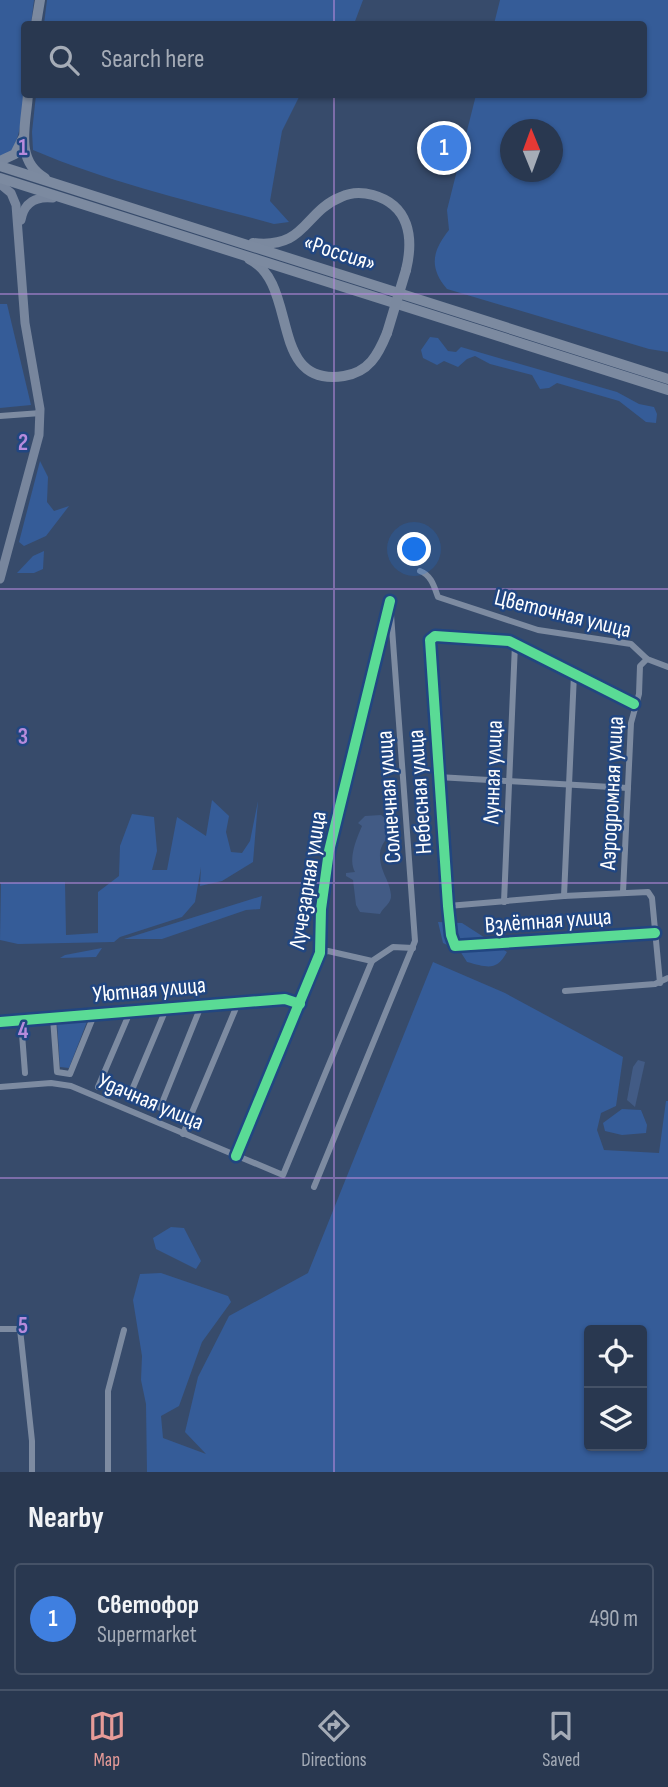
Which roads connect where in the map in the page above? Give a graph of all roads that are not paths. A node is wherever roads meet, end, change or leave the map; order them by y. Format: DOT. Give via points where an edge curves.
graph roads {
  1 [pos="40,0"];
  2 [pos="36,21"];
  3 [pos="28,98"];
  4 [pos="25,134"];
  5 [pos="0,164"];
  6 [pos="0,178"];
  7 [pos="55,183"];
  8 [pos="0,184"];
  9 [pos="74,201"];
  10 [pos="20,236"];
  11 [pos="237,247"];
  12 [pos="668,379"];
  13 [pos="668,390"];
  14 [pos="41,413"];
  15 [pos="0,416"];
  16 [pos="420,571"];
  17 [pos="0,579"];
  18 [pos="390,601"];
  19 [pos="514,644"];
  20 [pos="647,659"];
  21 [pos="668,667"];
  22 [pos="574,674"];
  23 [pos="635,704"];
  24 [pos="439,777"];
  25 [pos="509,782"];
  26 [pos="569,785"];
  27 [pos="628,788"];
  28 [pos="623,892"];
  29 [pos="564,896"];
  30 [pos="504,902"];
  31 [pos="448,906"];
  32 [pos="656,933"];
  33 [pos="451,935"];
  34 [pos="413,948"];
  35 [pos="320,953"];
  36 [pos="372,961"];
  37 [pos="668,978"];
  38 [pos="660,983"];
  39 [pos="565,991"];
  40 [pos="238,1003"];
  41 [pos="300,1004"];
  42 [pos="201,1006"];
  43 [pos="166,1009"];
  44 [pos="130,1012"];
  45 [pos="94,1015"];
  46 [pos="53,1018"];
  47 [pos="21,1021"];
  48 [pos="0,1022"];
  49 [pos="25,1073"];
  50 [pos="0,1087"];
  51 [pos="98,1087"];
  52 [pos="130,1097"];
  53 [pos="160,1108"];
  54 [pos="183,1134"];
  55 [pos="236,1156"];
  56 [pos="314,1188"];
  57 [pos="0,1328"];
  58 [pos="124,1330"];
  59 [pos="32,1472"];
  60 [pos="108,1472"];
  1 -- 2 [label="main road"];
  3 -- 4 [label="main road"];
  4 -- 5 [label="main road" via="16,153"];
  4 -- 7 [label="main road" via="29,165"];
  5 -- 7 [label="highway, «Россия»"];
  6 -- 9 [label="highway, «Россия»"];
  7 -- 11 [label="highway, «Россия»"];
  8 -- 10 [label="main road" via="15,200"];
  9 -- 10 [label="main road" via="43,197 32,201 22,213"];
  9 -- 11 [label="highway, «Россия»"];
  10 -- 14 [label="main road" via="25,323"];
  11 -- 11 [label="main road, bridge" via="271,279 289,344 309,370 327,377 357,373 375,359 387,333 410,243 404,216 395,206 361,192 335,200 288,240"];
  11 -- 12 [label="highway, «Россия»"];
  11 -- 13 [label="highway, «Россия»"];
  14 -- 15 [label="street"];
  14 -- 17 [label="main road"];
  16 -- 20 [label="street, Цветочная улица" via="432,581 438,597 538,630 631,644"];
  18 -- 34 [label="street, Солнечная улица"];
  18 -- 35 [label="street, Лучезарная улица" via="329,851"];
  19 -- 22 [label="street"];
  19 -- 24 [label="street, Небесная улица" via="432,637"];
  19 -- 25 [label="street, Лунная улица"];
  20 -- 21 [label="street, Цветочная улица"];
  20 -- 23 [label="street, Аэродромная улица" via="640,666"];
  22 -- 23 [label="street"];
  22 -- 26 [label="street"];
  23 -- 27 [label="street, Аэродромная улица"];
  24 -- 25 [label="street"];
  24 -- 31 [label="street, Небесная улица"];
  25 -- 26 [label="street"];
  25 -- 30 [label="street, Лунная улица"];
  26 -- 27 [label="street"];
  26 -- 29 [label="street"];
  27 -- 28 [label="street, Аэродромная улица"];
  28 -- 29 [label="street"];
  28 -- 32 [label="street" via="651,893"];
  29 -- 30 [label="street"];
  30 -- 31 [label="street"];
  31 -- 33 [label="street, Небесная улица"];
  32 -- 33 [label="street, Взлётная улица" via="461,947 455,946"];
  32 -- 38 [label="street"];
  34 -- 36 [label="street" via="393,947"];
  34 -- 56 [label="street"];
  35 -- 36 [label="street"];
  35 -- 41 [label="street, Лучезарная улица"];
  36 -- 55 [label="street, Удачная улица" via="283,1175"];
  37 -- 38 [label="street"];
  38 -- 39 [label="street"];
  40 -- 41 [label="street, Уютная улица" via="285,999"];
  40 -- 42 [label="street, Уютная улица"];
  40 -- 54 [label="street"];
  41 -- 55 [label="street, Лучезарная улица"];
  42 -- 43 [label="street, Уютная улица"];
  42 -- 53 [label="street"];
  43 -- 44 [label="street, Уютная улица"];
  43 -- 52 [label="street"];
  44 -- 45 [label="street, Уютная улица"];
  44 -- 51 [label="street"];
  45 -- 46 [label="street, Уютная улица"];
  45 -- 46 [label="street" via="70,1074 57,1072"];
  46 -- 47 [label="street, Уютная улица"];
  47 -- 48 [label="street, Уютная улица"];
  47 -- 49 [label="street"];
  50 -- 54 [label="street, Удачная улица" via="66,1084"];
  54 -- 55 [label="street, Удачная улица"];
  57 -- 59 [label="street" via="20,1329"];
  58 -- 60 [label="street" via="108,1391"];
}
